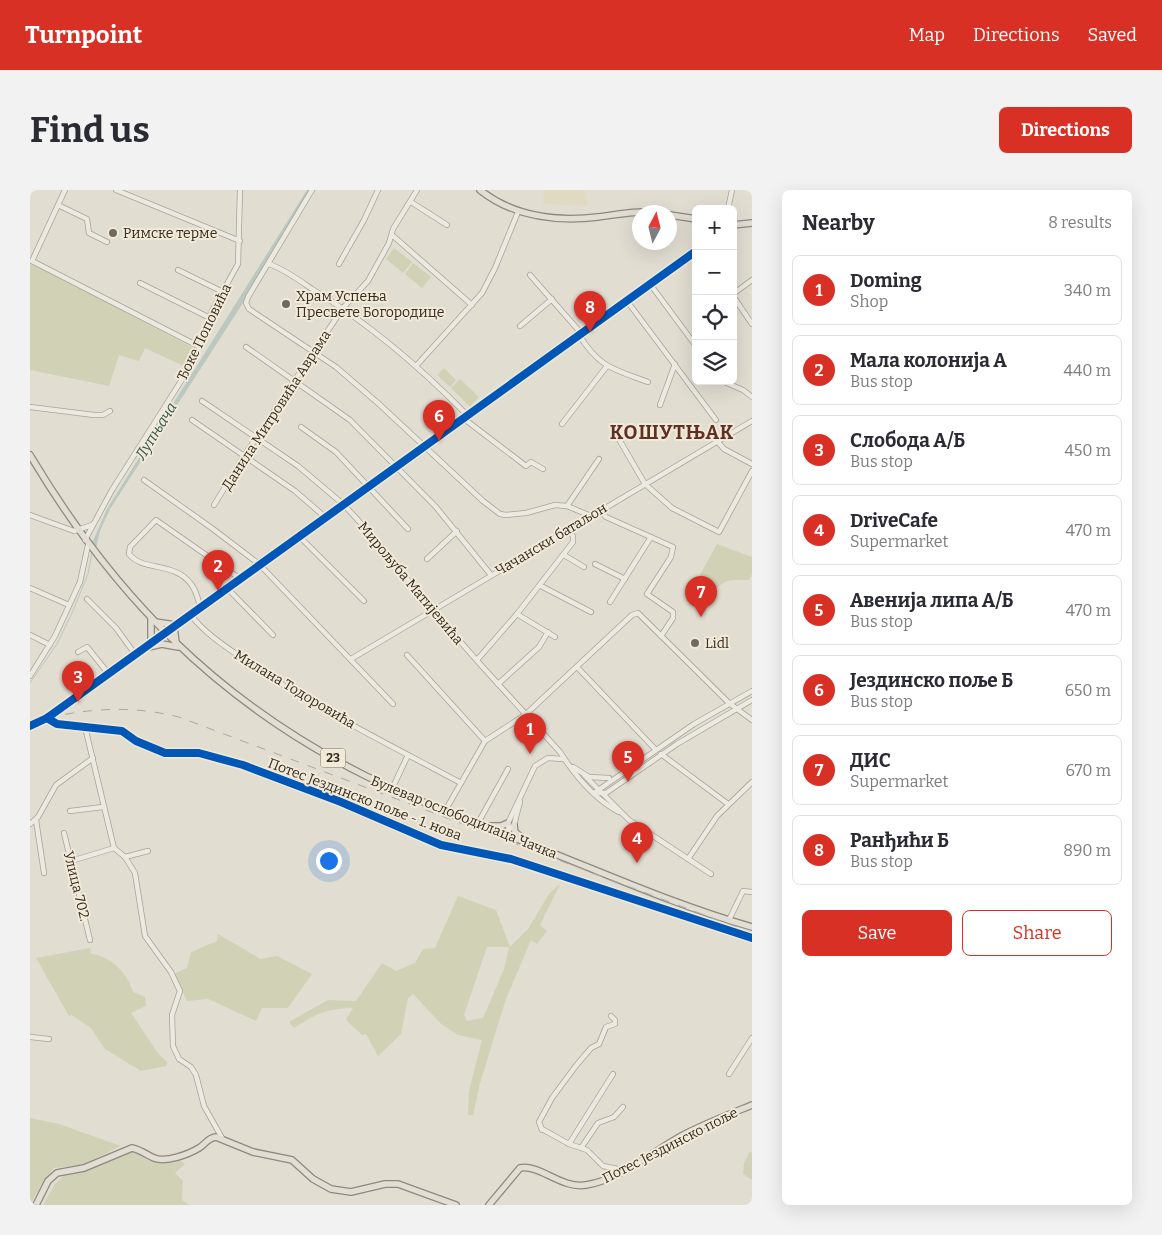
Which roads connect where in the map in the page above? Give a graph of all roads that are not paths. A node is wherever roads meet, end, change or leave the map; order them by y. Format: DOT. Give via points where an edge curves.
graph roads {
  1 [pos="65,190"];
  2 [pos="116,190"];
  3 [pos="240,190"];
  4 [pos="312,190"];
  5 [pos="378,190"];
  6 [pos="418,190"];
  7 [pos="480,190"];
  8 [pos="732,190"];
  9 [pos="411,202"];
  10 [pos="58,205"];
  11 [pos="729,205"];
  12 [pos="518,212"];
  13 [pos="632,213"];
  14 [pos="677,216"];
  15 [pos="692,218"];
  16 [pos="752,223"];
  17 [pos="447,225"];
  18 [pos="737,225"];
  19 [pos="392,235"];
  20 [pos="240,241"];
  21 [pos="107,242"];
  22 [pos="692,254"];
  23 [pos="31,261"];
  24 [pos="269,264"];
  25 [pos="339,264"];
  26 [pos="178,270"];
  27 [pos="530,275"];
  28 [pos="752,280"];
  29 [pos="140,283"];
  30 [pos="650,284"];
  31 [pos="223,292"];
  32 [pos="737,292"];
  33 [pos="552,299"];
  34 [pos="627,300"];
  35 [pos="737,301"];
  36 [pos="472,306"];
  37 [pos="343,308"];
  38 [pos="210,318"];
  39 [pos="752,324"];
  40 [pos="520,326"];
  41 [pos="580,334"];
  42 [pos="692,341"];
  43 [pos="200,347"];
  44 [pos="246,348"];
  45 [pos="314,351"];
  46 [pos="675,364"];
  47 [pos="416,366"];
  48 [pos="607,366"];
  49 [pos="296,381"];
  50 [pos="648,382"];
  51 [pos="731,385"];
  52 [pos="752,397"];
  53 [pos="202,401"];
  54 [pos="660,404"];
  55 [pos="30,407"];
  56 [pos="110,411"];
  57 [pos="465,417"];
  58 [pos="192,420"];
  59 [pos="716,420"];
  60 [pos="752,421"];
  61 [pos="562,424"];
  62 [pos="301,427"];
  63 [pos="617,436"];
  64 [pos="258,438"];
  65 [pos="717,441"];
  66 [pos="423,447"];
  67 [pos="30,455"];
  68 [pos="244,456"];
  69 [pos="600,459"];
  70 [pos="752,464"];
  71 [pos="397,466"];
  72 [pos="543,469"];
  73 [pos="752,471"];
  74 [pos="144,480"];
  75 [pos="645,484"];
  76 [pos="369,486"];
  77 [pos="343,504"];
  78 [pos="214,505"];
  79 [pos="567,506"];
  80 [pos="600,510"];
  81 [pos="30,515"];
  82 [pos="591,516"];
  83 [pos="325,517"];
  84 [pos="93,525"];
  85 [pos="408,529"];
  86 [pos="78,531"];
  87 [pos="457,531"];
  88 [pos="568,531"];
  89 [pos="299,536"];
  90 [pos="651,537"];
  91 [pos="86,543"];
  92 [pos="564,556"];
  93 [pos="427,559"];
  94 [pos="259,564"];
  95 [pos="595,564"];
  96 [pos="584,568"];
  97 [pos="491,575"];
  98 [pos="240,578"];
  99 [pos="625,579"];
  100 [pos="540,586"];
  101 [pos="30,588"];
  102 [pos="227,588"];
  103 [pos="87,599"];
  104 [pos="364,602"];
  105 [pos="610,602"];
  106 [pos="69,605"];
  107 [pos="200,606"];
  108 [pos="432,610"];
  109 [pos="591,612"];
  110 [pos="190,614"];
  111 [pos="517,614"];
  112 [pos="152,620"];
  113 [pos="175,625"];
  114 [pos="548,632"];
  115 [pos="165,633"];
  116 [pos="30,635"];
  117 [pos="273,635"];
  118 [pos="661,636"];
  119 [pos="555,637"];
  120 [pos="151,642"];
  121 [pos="50,645"];
  122 [pos="178,645"];
  123 [pos="144,648"];
  124 [pos="78,652"];
  125 [pos="135,654"];
  126 [pos="407,655"];
  127 [pos="350,659"];
  128 [pos="477,660"];
  129 [pos="577,667"];
  130 [pos="108,673"];
  131 [pos="30,676"];
  132 [pos="498,684"];
  133 [pos="752,691"];
  134 [pos="752,700"];
  135 [pos="393,704"];
  136 [pos="730,704"];
  137 [pos="737,708"];
  138 [pos="525,715"];
  139 [pos="47,718"];
  140 [pos="752,720"];
  141 [pos="30,726"];
  142 [pos="85,727"];
  143 [pos="485,741"];
  144 [pos="655,749"];
  145 [pos="661,754"];
  146 [pos="408,755"];
  147 [pos="93,758"];
  148 [pos="563,759"];
  149 [pos="570,765"];
  150 [pos="508,769"];
  151 [pos="584,775"];
  152 [pos="613,778"];
  153 [pos="461,782"];
  154 [pos="752,782"];
  155 [pos="392,788"];
  156 [pos="595,791"];
  157 [pos="603,794"];
  158 [pos="728,804"];
  159 [pos="103,807"];
  160 [pos="70,811"];
  161 [pos="446,811"];
  162 [pos="619,812"];
  163 [pos="36,820"];
  164 [pos="30,824"];
  165 [pos="511,824"];
  166 [pos="481,825"];
  167 [pos="64,832"];
  168 [pos="506,834"];
  169 [pos="527,843"];
  170 [pos="114,848"];
  171 [pos="148,851"];
  172 [pos="125,857"];
  173 [pos="688,859"];
  174 [pos="71,861"];
  175 [pos="44,873"];
  176 [pos="711,874"];
  177 [pos="752,892"];
  178 [pos="729,920"];
  179 [pos="752,927"];
  180 [pos="752,938"];
  181 [pos="90,940"];
  182 [pos="611,1016"];
  183 [pos="30,1037"];
  184 [pos="752,1038"];
  185 [pos="49,1039"];
  186 [pos="613,1074"];
  187 [pos="728,1074"];
  188 [pos="752,1105"];
  189 [pos="623,1107"];
  190 [pos="222,1138"];
  191 [pos="569,1144"];
  192 [pos="582,1148"];
  193 [pos="623,1170"];
  194 [pos="453,1204"];
  195 [pos="36,1205"];
  196 [pos="489,1205"];
  1 -- 10 [label="street"];
  2 -- 20 [label="street"];
  3 -- 20 [label="street, Ђоке Поповића"];
  4 -- 24 [label="street"];
  5 -- 25 [label="street"];
  6 -- 9 [label="street, Данила Митровића Аврама"];
  7 -- 12 [label="main road"];
  8 -- 11 [label="street"];
  9 -- 17 [label="street"];
  9 -- 19 [label="street, Данила Митровића Аврама" via="392,229"];
  10 -- 21 [label="street" via="87,219 89,233"];
  10 -- 23 [label="street"];
  12 -- 13 [label="main road" via="565,219"];
  12 -- 36 [label="street" via="492,274"];
  14 -- 15 [label="main road"];
  16 -- 18 [label="main road"];
  19 -- 36 [label="street"];
  19 -- 37 [label="street, Данила Митровића Аврама" via="368,281"];
  20 -- 31 [label="street, Ђоке Поповића" via="238,264"];
  22 -- 30 [label="street"];
  23 -- 43 [label="street"];
  24 -- 37 [label="street"];
  24 -- 45 [label="street" via="248,296 246,305"];
  26 -- 31 [label="street"];
  27 -- 33 [label="street"];
  28 -- 32 [label="street"];
  29 -- 38 [label="street"];
  30 -- 34 [label="street"];
  30 -- 42 [label="street"];
  31 -- 38 [label="street, Ђоке Поповића"];
  33 -- 40 [label="street"];
  33 -- 41 [label="street"];
  34 -- 41 [label="street"];
  34 -- 46 [label="street"];
  35 -- 39 [label="street"];
  36 -- 47 [label="street"];
  37 -- 45 [label="street, Данила Митровића Аврама"];
  37 -- 47 [label="street"];
  38 -- 43 [label="street, Ђоке Поповића"];
  41 -- 48 [label="street" via="593,357"];
  41 -- 57 [label="street"];
  43 -- 84 [label="street, Ђоке Поповића"];
  44 -- 49 [label="street"];
  45 -- 49 [label="street, Данила Митровића Аврама"];
  45 -- 66 [label="street" via="379,404"];
  46 -- 54 [label="street"];
  46 -- 59 [label="street"];
  47 -- 57 [label="street"];
  48 -- 50 [label="street"];
  48 -- 61 [label="street"];
  49 -- 64 [label="street, Данила Митровића Аврама"];
  49 -- 71 [label="street" via="350,420"];
  51 -- 52 [label="street"];
  53 -- 64 [label="street, Мирољуба Матијевића"];
  55 -- 56 [label="street" via="94,415"];
  57 -- 66 [label="street"];
  57 -- 72 [label="street" via="526,466 532,462"];
  58 -- 68 [label="street"];
  60 -- 65 [label="street, Чачански батаљон"];
  62 -- 76 [label="street" via="332,449"];
  63 -- 75 [label="street"];
  64 -- 68 [label="street, Данила Митровића Аврама"];
  64 -- 77 [label="street, Мирољуба Матијевића"];
  65 -- 70 [label="street" via="724,449"];
  65 -- 75 [label="street, Чачански батаљон"];
  66 -- 71 [label="street"];
  66 -- 79 [label="street" via="500,514 526,513 550,505"];
  67 -- 86 [label="main road, Булевар ослободилаца Чачка / 23"];
  68 -- 78 [label="street, Данила Митровића Аврама"];
  68 -- 83 [label="street" via="295,491"];
  69 -- 79 [label="street"];
  71 -- 76 [label="street"];
  71 -- 87 [label="street"];
  73 -- 75 [label="street" via="719,532 672,508"];
  74 -- 94 [label="street"];
  75 -- 80 [label="street, Чачански батаљон"];
  76 -- 77 [label="street"];
  76 -- 85 [label="street"];
  77 -- 83 [label="street"];
  77 -- 108 [label="street, Мирољуба Матијевића" via="380,544"];
  79 -- 82 [label="street"];
  80 -- 82 [label="street, Чачански батаљон"];
  80 -- 90 [label="street" via="606,517"];
  81 -- 86 [label="street"];
  82 -- 88 [label="street, Чачански батаљон"];
  83 -- 89 [label="street"];
  84 -- 86 [label="street"];
  84 -- 91 [label="street, Ђоке Поповића"];
  86 -- 91 [label="main road, Булевар ослободилаца Чачка / 23"];
  87 -- 93 [label="street"];
  87 -- 97 [label="street"];
  88 -- 92 [label="street" via="574,541"];
  88 -- 97 [label="street, Чачански батаљон"];
  89 -- 94 [label="street"];
  89 -- 104 [label="street"];
  90 -- 99 [label="street"];
  90 -- 118 [label="street" via="673,547 671,557 647,594 673,612 673,618"];
  91 -- 106 [label="street, Ђоке Поповића" via="80,582"];
  91 -- 112 [label="main road, Булевар ослободилаца Чачка / 23"];
  92 -- 96 [label="street"];
  92 -- 100 [label="street"];
  94 -- 98 [label="street"];
  94 -- 127 [label="street"];
  95 -- 99 [label="street"];
  97 -- 108 [label="street, Чачански батаљон"];
  98 -- 102 [label="street"];
  98 -- 107 [label="street" via="156,520 130,546 128,554 179,572 193,587"];
  99 -- 105 [label="street"];
  100 -- 109 [label="street"];
  100 -- 111 [label="street"];
  101 -- 106 [label="street"];
  102 -- 107 [label="street"];
  102 -- 117 [label="street"];
  103 -- 125 [label="street" via="116,628"];
  106 -- 121 [label="street, Ђоке Поповића"];
  107 -- 110 [label="street"];
  108 -- 127 [label="street, Чачански батаљон"];
  108 -- 128 [label="street, Мирољуба Матијевића"];
  110 -- 113 [label="street"];
  110 -- 146 [label="street, Милана Тодоровића" via="209,634 259,670"];
  111 -- 114 [label="street"];
  111 -- 128 [label="street"];
  112 -- 113 [label="main road"];
  112 -- 115 [label="main road, Булевар ослободилаца Чачка / 23"];
  112 -- 120 [label="main road"];
  113 -- 115 [label="street"];
  113 -- 122 [label="main road"];
  114 -- 119 [label="street"];
  114 -- 132 [label="street" via="539,647"];
  115 -- 120 [label="street"];
  115 -- 122 [label="main road, Булевар ослободилаца Чачка / 23"];
  116 -- 121 [label="street"];
  118 -- 129 [label="street" via="638,613 632,615"];
  118 -- 136 [label="street"];
  120 -- 123 [label="street"];
  121 -- 131 [label="street, Ђоке Поповића"];
  122 -- 123 [label="main road"];
  122 -- 155 [label="main road, Булевар ослободилаца Чачка / 23" via="272,721"];
  123 -- 125 [label="street"];
  124 -- 130 [label="street" via="87,646"];
  125 -- 130 [label="street"];
  126 -- 143 [label="street"];
  127 -- 135 [label="street"];
  128 -- 132 [label="street, Мирољуба Матијевића"];
  129 -- 138 [label="street"];
  129 -- 144 [label="street"];
  130 -- 139 [label="street"];
  132 -- 138 [label="street, Мирољуба Матијевића"];
  133 -- 136 [label="street"];
  134 -- 137 [label="street"];
  136 -- 137 [label="street"];
  136 -- 144 [label="street"];
  137 -- 140 [label="street"];
  137 -- 145 [label="street"];
  138 -- 143 [label="street"];
  138 -- 148 [label="street, Мирољуба Матијевића"];
  139 -- 141 [label="street"];
  139 -- 142 [label="street, Потес Јездинско поље - 1. нова" via="54,723"];
  142 -- 147 [label="street"];
  142 -- 180 [label="street, Потес Јездинско поље - 1. нова" via="122,732 165,753 199,753 243,765 441,845 511,860"];
  143 -- 153 [label="street"];
  144 -- 152 [label="street"];
  145 -- 157 [label="street"];
  145 -- 158 [label="street"];
  146 -- 153 [label="street, Милана Тодоровића"];
  146 -- 155 [label="street"];
  147 -- 159 [label="street"];
  147 -- 163 [label="street" via="56,785"];
  148 -- 149 [label="street, Мирољуба Матијевића"];
  148 -- 165 [label="street" via="548,758 537,764"];
  149 -- 151 [label="street"];
  149 -- 156 [label="street, Мирољуба Матијевића"];
  150 -- 166 [label="street"];
  151 -- 152 [label="street"];
  151 -- 156 [label="street"];
  152 -- 156 [label="street"];
  153 -- 161 [label="street"];
  154 -- 158 [label="street"];
  155 -- 161 [label="main road, Булевар ослободилаца Чачка / 23"];
  156 -- 157 [label="street"];
  156 -- 162 [label="street" via="606,804"];
  157 -- 162 [label="street"];
  158 -- 173 [label="street"];
  159 -- 160 [label="street"];
  159 -- 170 [label="street"];
  161 -- 166 [label="main road, Булевар ослободилаца Чачка / 23"];
  162 -- 173 [label="street"];
  163 -- 164 [label="street"];
  163 -- 175 [label="street"];
  165 -- 166 [label="main road"];
  165 -- 168 [label="street"];
  165 -- 169 [label="main road"];
  166 -- 168 [label="main road, Булевар ослободилаца Чачка / 23"];
  167 -- 174 [label="street, Улица 702."];
  168 -- 169 [label="main road, Булевар ослободилаца Чачка / 23"];
  169 -- 178 [label="main road, Булевар ослободилаца Чачка / 23"];
  170 -- 172 [label="street"];
  170 -- 174 [label="street"];
  171 -- 172 [label="street"];
  172 -- 190 [label="street" via="135,873 145,936 171,972 180,991 172,1015 173,1046 196,1076 204,1106"];
  173 -- 176 [label="street"];
  174 -- 181 [label="street, Улица 702."];
  177 -- 178 [label="street" via="743,891"];
  178 -- 179 [label="main road, Булевар ослободилаца Чачка / 23"];
  182 -- 191 [label="street" via="615,1024 606,1027 598,1044 575,1067 540,1118 540,1128"];
  183 -- 185 [label="street"];
  184 -- 187 [label="street"];
  186 -- 191 [label="street"];
  188 -- 193 [label="main road, Потес Јездинско поље" via="685,1134"];
  189 -- 192 [label="street" via="614,1117 598,1123"];
  190 -- 194 [label="main road" via="253,1152 292,1160 313,1180 331,1189 351,1192 398,1184"];
  190 -- 195 [label="main road" via="209,1138 199,1148 177,1159 156,1159 132,1148 84,1168 62,1170 52,1176"];
  191 -- 192 [label="street"];
  192 -- 193 [label="street" via="603,1166"];
  193 -- 196 [label="main road, Потес Јездинско поље" via="581,1185 559,1181 532,1168 520,1168"];
}
